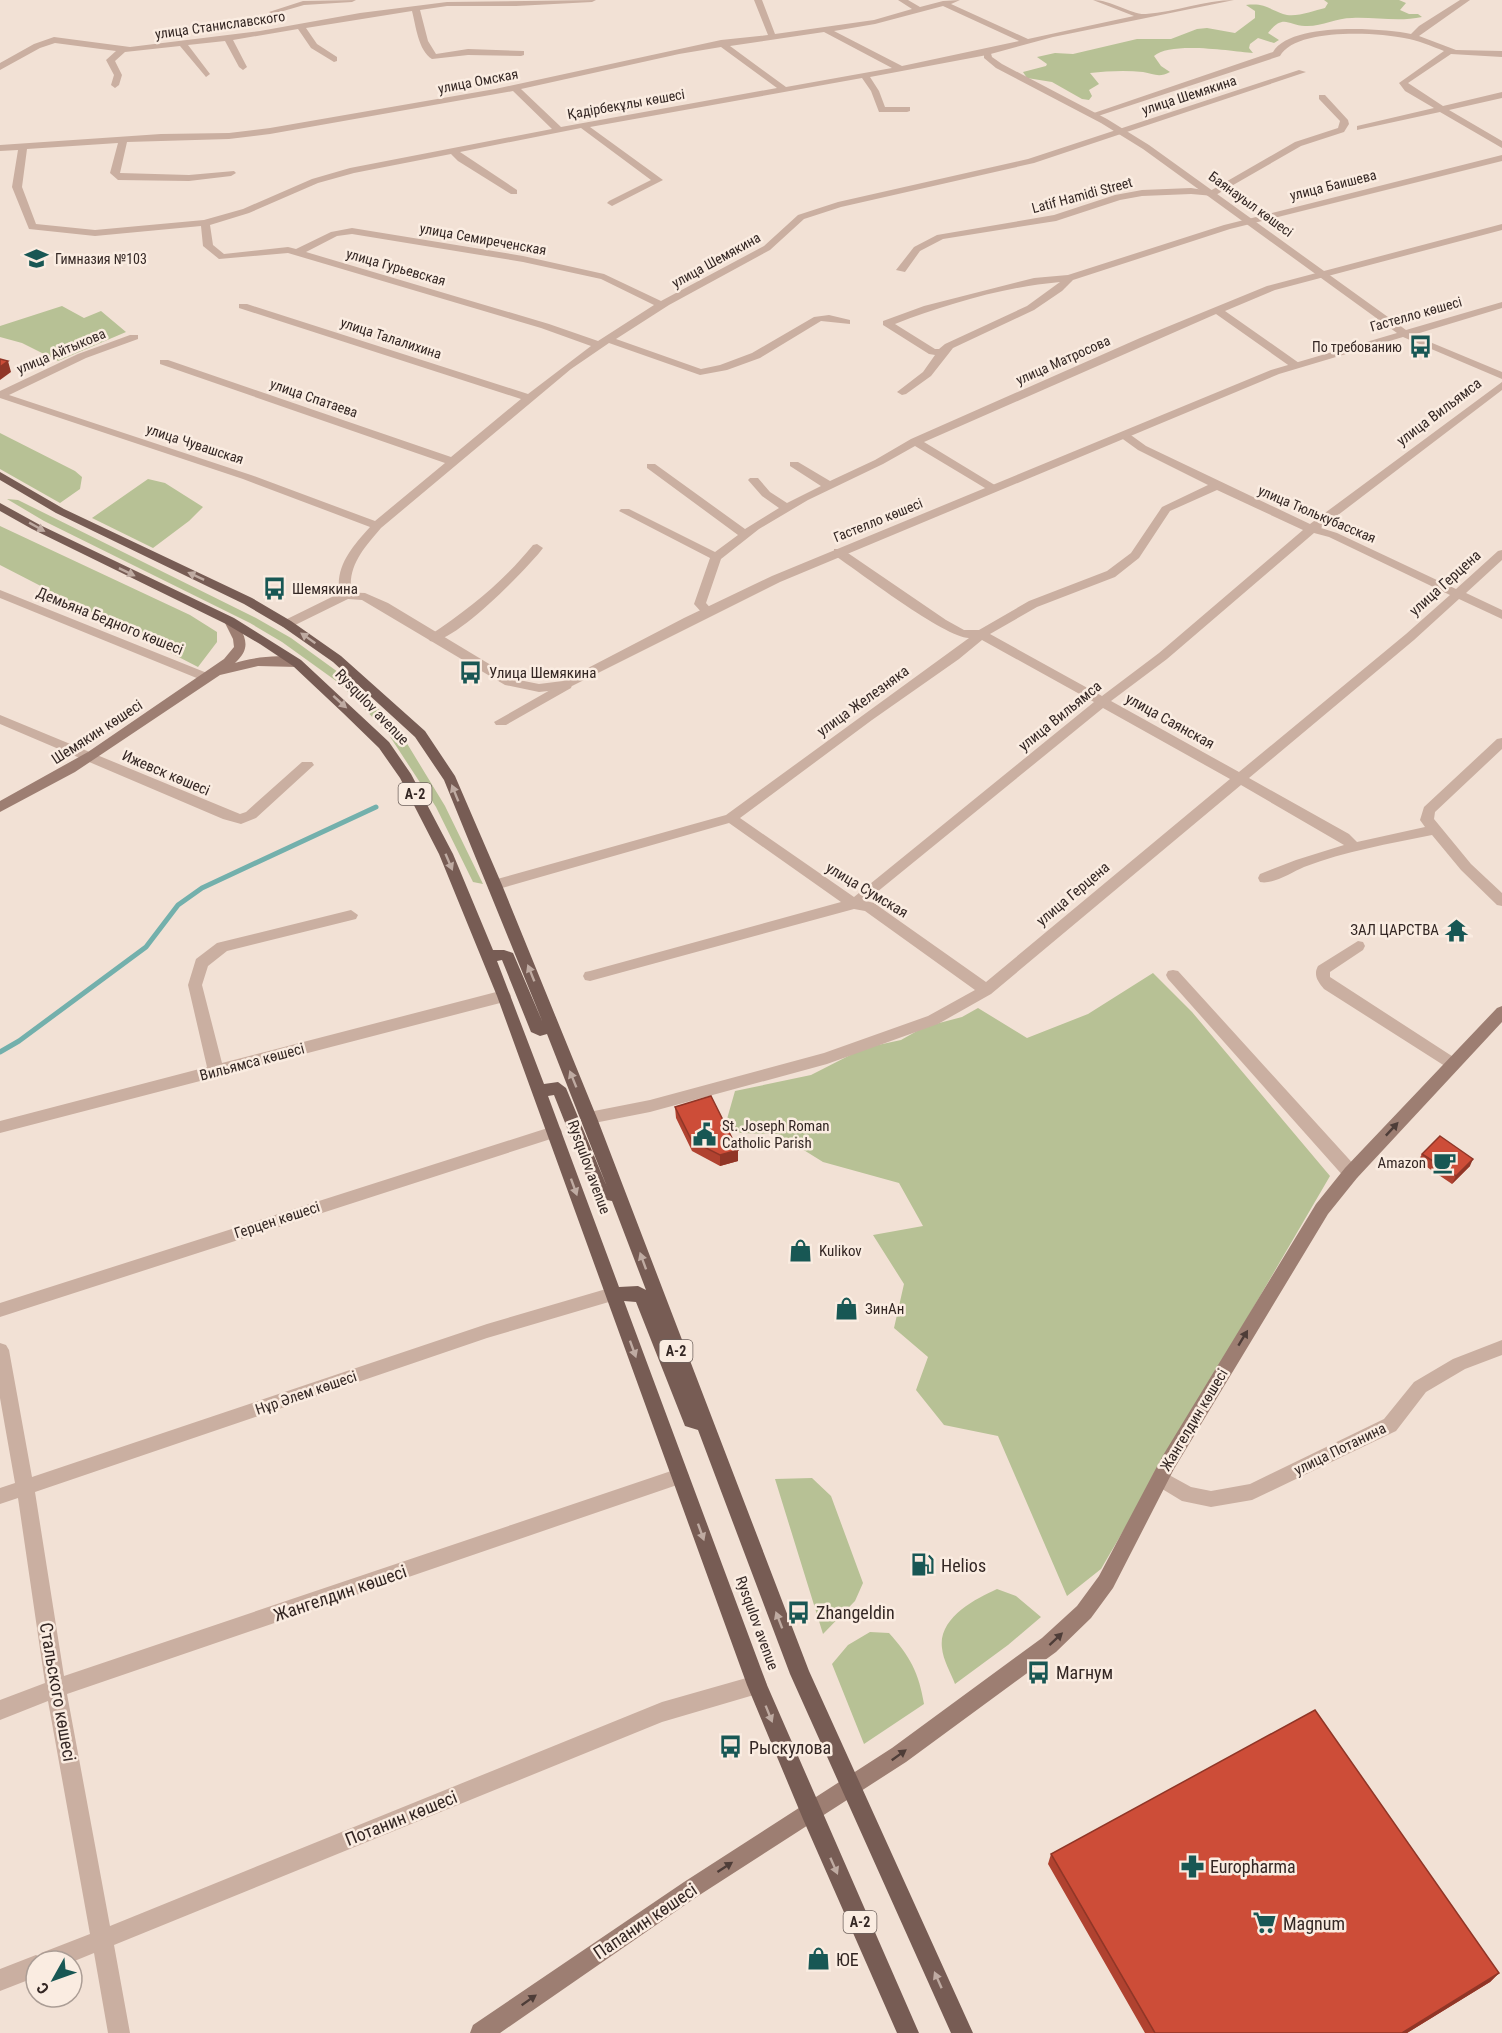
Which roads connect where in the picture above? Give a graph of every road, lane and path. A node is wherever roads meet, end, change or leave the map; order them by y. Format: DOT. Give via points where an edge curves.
graph roads {
  1 [pos="352,0"];
  2 [pos="592,0"];
  3 [pos="758,0"];
  4 [pos="902,0"];
  5 [pos="956,0"];
  6 [pos="1097,0"];
  7 [pos="1230,0"];
  8 [pos="1449,0"];
  9 [pos="446,2"];
  10 [pos="1463,2"];
  11 [pos="943,3"];
  12 [pos="415,8"];
  13 [pos="920,11"];
  14 [pos="273,12"];
  15 [pos="1143,17"];
  16 [pos="301,27"];
  17 [pos="824,29"];
  18 [pos="772,36"];
  19 [pos="1413,37"];
  20 [pos="228,38"];
  21 [pos="1026,41"];
  22 [pos="182,44"];
  23 [pos="721,44"];
  24 [pos="122,50"];
  25 [pos="1449,51"];
  26 [pos="987,52"];
  27 [pos="521,53"];
  28 [pos="1502,54"];
  29 [pos="334,59"];
  30 [pos="0,67"];
  31 [pos="243,67"];
  32 [pos="901,69"];
  33 [pos="1302,72"];
  34 [pos="206,74"];
  35 [pos="865,76"];
  36 [pos="115,85"];
  37 [pos="515,88"];
  38 [pos="785,90"];
  39 [pos="1502,95"];
  40 [pos="1322,97"];
  41 [pos="907,109"];
  42 [pos="1444,110"];
  43 [pos="1092,115"];
  44 [pos="582,125"];
  45 [pos="1360,128"];
  46 [pos="558,130"];
  47 [pos="1120,131"];
  48 [pos="123,140"];
  49 [pos="1502,145"];
  50 [pos="23,146"];
  51 [pos="0,148"];
  52 [pos="454,151"];
  53 [pos="1502,158"];
  54 [pos="231,174"];
  55 [pos="514,192"];
  56 [pos="1211,194"];
  57 [pos="612,203"];
  58 [pos="1249,221"];
  59 [pos="206,223"];
  60 [pos="1502,227"];
  61 [pos="296,253"];
  62 [pos="901,270"];
  63 [pos="1323,274"];
  64 [pos="1069,278"];
  65 [pos="662,305"];
  66 [pos="1502,305"];
  67 [pos="243,306"];
  68 [pos="1217,310"];
  69 [pos="846,322"];
  70 [pos="1403,333"];
  71 [pos="134,337"];
  72 [pos="602,342"];
  73 [pos="940,352"];
  74 [pos="164,362"];
  75 [pos="1295,366"];
  76 [pos="1502,376"];
  77 [pos="1502,385"];
  78 [pos="902,392"];
  79 [pos="1,394"];
  80 [pos="531,399"];
  81 [pos="1124,435"];
  82 [pos="915,441"];
  83 [pos="454,462"];
  84 [pos="794,464"];
  85 [pos="651,466"];
  86 [pos="0,475"];
  87 [pos="754,480"];
  88 [pos="14,484"];
  89 [pos="1216,485"];
  90 [pos="829,486"];
  91 [pos="994,489"];
  92 [pos="0,491"];
  93 [pos="0,506"];
  94 [pos="787,508"];
  95 [pos="625,511"];
  96 [pos="378,526"];
  97 [pos="1311,529"];
  98 [pos="746,535"];
  99 [pos="537,548"];
  100 [pos="838,552"];
  101 [pos="1502,554"];
  102 [pos="716,557"];
  103 [pos="0,594"];
  104 [pos="1457,594"];
  105 [pos="346,596"];
  106 [pos="707,611"];
  107 [pos="1502,615"];
  108 [pos="230,621"];
  109 [pos="287,624"];
  110 [pos="981,634"];
  111 [pos="434,638"];
  112 [pos="297,663"];
  113 [pos="208,678"];
  114 [pos="566,685"];
  115 [pos="1101,703"];
  116 [pos="0,719"];
  117 [pos="501,723"];
  118 [pos="1502,742"];
  119 [pos="90,758"];
  120 [pos="307,765"];
  121 [pos="1238,778"];
  122 [pos="0,807"];
  123 [pos="731,818"];
  124 [pos="1433,830"];
  125 [pos="1354,847"];
  126 [pos="1265,878"];
  127 [pos="495,885"];
  128 [pos="1502,901"];
  129 [pos="854,904"];
  130 [pos="351,915"];
  131 [pos="1358,946"];
  132 [pos="487,956"];
  133 [pos="1173,975"];
  134 [pos="590,976"];
  135 [pos="986,990"];
  136 [pos="504,996"];
  137 [pos="1502,1012"];
  138 [pos="552,1027"];
  139 [pos="1453,1064"];
  140 [pos="216,1072"];
  141 [pos="540,1091"];
  142 [pos="589,1118"];
  143 [pos="0,1126"];
  144 [pos="554,1132"];
  145 [pos="1351,1173"];
  146 [pos="618,1195"];
  147 [pos="612,1294"];
  148 [pos="0,1310"];
  149 [pos="1502,1347"];
  150 [pos="0,1350"];
  151 [pos="704,1423"];
  152 [pos="680,1476"];
  153 [pos="1160,1478"];
  154 [pos="25,1487"];
  155 [pos="0,1496"];
  156 [pos="757,1685"];
  157 [pos="56,1688"];
  158 [pos="0,1710"];
  159 [pos="850,1786"];
  160 [pos="810,1812"];
  161 [pos="103,1940"];
  162 [pos="79,1949"];
  163 [pos="24,1971"];
  164 [pos="0,1980"];
  165 [pos="119,2033"];
  166 [pos="481,2033"];
  167 [pos="908,2033"];
  168 [pos="962,2033"];
  1 -- 14 [label="street" via="303,3"];
  2 -- 9 [label="street, улица Станиславского"];
  3 -- 18 [label="street"];
  4 -- 13 [label="street"];
  5 -- 11 [label="street, улица Омская"];
  6 -- 15 [label="street"];
  7 -- 15 [label="street, Қадірбекұлы көшесі"];
  8 -- 10 [label="street"];
  9 -- 12 [label="street, улица Станиславского"];
  10 -- 19 [label="street"];
  11 -- 13 [label="street, улица Омская"];
  11 -- 21 [label="street"];
  12 -- 16 [label="street, улица Станиславского"];
  12 -- 27 [label="street" via="424,41 435,57 468,52"];
  13 -- 17 [label="street, улица Омская"];
  15 -- 21 [label="street, Қадірбекұлы көшесі"];
  16 -- 20 [label="street, улица Станиславского"];
  16 -- 29 [label="street" via="314,46"];
  17 -- 18 [label="street, улица Омская"];
  17 -- 32 [label="street"];
  18 -- 23 [label="street, улица Омская"];
  19 -- 25 [label="street"];
  19 -- 43 [label="street" via="1386,31 1287,42 1277,54"];
  20 -- 22 [label="street, улица Станиславского"];
  20 -- 31 [label="street"];
  21 -- 26 [label="street, Қадірбекұлы көшесі"];
  22 -- 24 [label="street, улица Станиславского"];
  22 -- 34 [label="street"];
  23 -- 37 [label="street, улица Омская"];
  23 -- 38 [label="street"];
  24 -- 30 [label="street, улица Станиславского" via="54,40"];
  24 -- 36 [label="street" via="110,60 118,75"];
  25 -- 28 [label="street"];
  25 -- 42 [label="street" via="1403,83"];
  26 -- 32 [label="street, Қадірбекұлы көшесі"];
  26 -- 43 [label="street, Баянауыл көшесі" via="988,58 999,66"];
  32 -- 35 [label="street, Қадірбекұлы көшесі"];
  33 -- 47 [label="street, улица Шемякина"];
  35 -- 38 [label="street, Қадірбекұлы көшесі"];
  35 -- 41 [label="street" via="882,110"];
  37 -- 46 [label="street"];
  37 -- 48 [label="street, улица Омская" via="270,131"];
  38 -- 44 [label="street, Қадірбекұлы көшесі"];
  39 -- 42 [label="street"];
  40 -- 56 [label="street" via="1344,120 1341,130 1298,144"];
  42 -- 45 [label="street"];
  42 -- 49 [label="street"];
  43 -- 47 [label="street, Баянауыл көшесі"];
  44 -- 46 [label="street, Қадірбекұлы көшесі"];
  44 -- 57 [label="street" via="658,180"];
  46 -- 52 [label="street, Қадірбекұлы көшесі"];
  47 -- 56 [label="street, Баянауыл көшесі"];
  47 -- 65 [label="street, улица Шемякина" via="1010,166 811,212 767,248"];
  48 -- 50 [label="street, улица Омская"];
  48 -- 54 [label="street" via="115,173 118,177"];
  50 -- 51 [label="street, улица Омская"];
  50 -- 59 [label="street, Қадірбекұлы көшесі" via="17,187 32,226 95,233"];
  52 -- 55 [label="street"];
  52 -- 59 [label="street, Қадірбекұлы көшесі" via="314,181 246,211"];
  53 -- 58 [label="street, улица Баишева"];
  56 -- 58 [label="street, Баянауыл көшесі"];
  56 -- 62 [label="street, Latif Hamidi Street" via="1142,193 1056,218 940,237 917,249"];
  58 -- 63 [label="street, Баянауыл көшесі"];
  58 -- 64 [label="street, улица Баишева"];
  59 -- 61 [label="street, улица Гурьевская" via="208,246 222,257 288,250"];
  60 -- 63 [label="street, улица Матросова"];
  61 -- 65 [label="street, улица Семиреченская" via="343,232 385,235 604,277"];
  61 -- 72 [label="street, улица Гурьевская"];
  63 -- 68 [label="street, улица Матросова" via="1271,288"];
  63 -- 70 [label="street, Баянауыл көшесі"];
  64 -- 73 [label="street, улица Баишева" via="1061,289 1027,310"];
  64 -- 73 [label="street, улица Баишева" via="1034,281 928,308 887,323 933,352"];
  65 -- 72 [label="street, улица Шемякина"];
  66 -- 70 [label="street, Гастелло көшесі"];
  67 -- 80 [label="street, улица Талалихина"];
  68 -- 75 [label="street"];
  68 -- 82 [label="street, улица Матросова"];
  69 -- 72 [label="street, улица Гурьевская" via="826,317 816,320 744,361 700,372"];
  70 -- 75 [label="street, Гастелло көшесі"];
  70 -- 76 [label="street, Баянауыл көшесі"];
  71 -- 79 [label="street, улица Айтыкова" via="82,356"];
  72 -- 80 [label="street, улица Шемякина"];
  73 -- 78 [label="street" via="937,363 924,378"];
  74 -- 83 [label="street, улица Спатаева"];
  75 -- 81 [label="street, Гастелло көшесі"];
  77 -- 97 [label="street, улица Вильямса"];
  79 -- 96 [label="street, улица Чувашская"];
  80 -- 83 [label="street, улица Шемякина"];
  81 -- 89 [label="street, улица Тюлькубасская"];
  81 -- 91 [label="street, Гастелло көшесі"];
  82 -- 90 [label="street, улица Матросова"];
  82 -- 91 [label="street"];
  83 -- 96 [label="street, улица Шемякина"];
  84 -- 90 [label="street"];
  85 -- 98 [label="street"];
  86 -- 88 [label="main road"];
  87 -- 94 [label="street"];
  88 -- 92 [label="main road"];
  109 -- 88 [label="main road, Rysqulov avenue, one-way"];
  89 -- 97 [label="street, улица Тюлькубасская"];
  89 -- 110 [label="street, улица Железняка" via="1166,509 1135,555 1111,574 1033,604"];
  90 -- 94 [label="street, улица Матросова"];
  91 -- 100 [label="street, Гастелло көшесі"];
  93 -- 108 [label="main road, Rysqulov avenue / A-2, one-way" via="75,547"];
  94 -- 98 [label="street, улица Матросова"];
  95 -- 102 [label="street"];
  96 -- 105 [label="street, улица Шемякина" via="348,564 343,582"];
  97 -- 104 [label="street, улица Тюлькубасская" via="1333,535"];
  97 -- 115 [label="street, улица Вильямса" via="1163,656"];
  98 -- 102 [label="street, улица Матросова"];
  99 -- 111 [label="street" via="515,576 479,609"];
  100 -- 106 [label="street, Гастелло көшесі"];
  100 -- 110 [label="street, улица Саянская" via="942,623 962,634"];
  101 -- 104 [label="street, улица Герцена"];
  102 -- 106 [label="street" via="700,604"];
  103 -- 113 [label="street, Демьяна Бедного көшесі"];
  104 -- 107 [label="street, улица Тюлькубасская"];
  104 -- 121 [label="street, улица Герцена"];
  105 -- 109 [label="street"];
  105 -- 111 [label="street, Гастелло көшесі" via="365,597 384,606"];
  106 -- 114 [label="street, Гастелло көшесі"];
  108 -- 112 [label="main road, Rysqulov avenue / A-2"];
  108 -- 113 [label="main road, Шемякин көшесі" via="241,641 239,651"];
  127 -- 109 [label="main road, Rysqulov avenue / A-2, one-way" via="450,779 420,734 337,659"];
  110 -- 115 [label="street, улица Саянская"];
  110 -- 123 [label="street, улица Железняка"];
  111 -- 114 [label="street, Гастелло көшесі" via="510,682 539,688"];
  112 -- 113 [label="main road, Шемякин көшесі" via="258,660"];
  112 -- 132 [label="main road, Rysqulov avenue / A-2, one-way" via="384,745 406,777 446,854"];
  113 -- 119 [label="main road, Шемякин көшесі"];
  114 -- 117 [label="street"];
  115 -- 121 [label="street, улица Саянская"];
  115 -- 129 [label="street, улица Вильямса"];
  116 -- 119 [label="street, Ижевск көшесі"];
  118 -- 124 [label="street" via="1429,810 1426,820"];
  119 -- 120 [label="street, Ижевск көшесі" via="241,819 252,815"];
  119 -- 122 [label="main road, Шемякин көшесі"];
  121 -- 125 [label="street, улица Саянская" via="1344,837"];
  121 -- 135 [label="street, улица Герцена"];
  123 -- 127 [label="street, улица Железняка"];
  123 -- 129 [label="street, улица Сумская"];
  124 -- 125 [label="street"];
  124 -- 128 [label="street"];
  125 -- 126 [label="street"];
  138 -- 127 [label="main road, Rysqulov avenue / A-2, one-way"];
  129 -- 134 [label="street, улица Вильямса"];
  129 -- 135 [label="street, улица Сумская" via="869,907"];
  130 -- 140 [label="street" via="222,946 201,963 195,986"];
  131 -- 139 [label="street" via="1323,970 1323,978"];
  132 -- 136 [label="main road, Rysqulov avenue / A-2"];
  132 -- 138 [label="main road" via="508,957 536,1028"];
  133 -- 145 [label="street"];
  135 -- 142 [label="street, улица Герцена" via="933,1020 827,1058 709,1092"];
  136 -- 140 [label="street, Вильямса көшесі"];
  136 -- 141 [label="main road, Rysqulov avenue / A-2"];
  137 -- 139 [label="main road, Жангелдин көшесі"];
  142 -- 138 [label="main road, Rysqulov avenue / A-2, one-way"];
  145 -- 139 [label="main road, Жангелдин көшесі, one-way"];
  140 -- 143 [label="street, Вильямса көшесі"];
  141 -- 144 [label="main road, Rysqulov avenue / A-2"];
  141 -- 146 [label="main road" via="558,1088 561,1092 601,1193"];
  142 -- 146 [label="main road, Rysqulov avenue / A-2"];
  144 -- 147 [label="main road, Rysqulov avenue / A-2, one-way"];
  144 -- 148 [label="street, Герцен көшесі"];
  153 -- 145 [label="main road, Жангелдин көшесі, one-way" via="1284,1269 1322,1209"];
  151 -- 146 [label="main road, Rysqulov avenue / A-2, one-way"];
  147 -- 151 [label="main road" via="638,1293 643,1298 692,1420"];
  147 -- 152 [label="main road, Rysqulov avenue / A-2, one-way"];
  147 -- 154 [label="street, Нұр Әлем көшесі" via="487,1331"];
  149 -- 153 [label="street, улица Потанина" via="1420,1387 1390,1425 1252,1492 1211,1499 1188,1495"];
  150 -- 154 [label="street, Стальского көшесі"];
  159 -- 151 [label="main road, Rysqulov avenue / A-2, one-way" via="800,1674"];
  152 -- 156 [label="main road, Rysqulov avenue / A-2, one-way"];
  152 -- 157 [label="street, Жангелдин көшесі"];
  159 -- 153 [label="main road, Жангелдин көшесі, one-way" via="899,1755 1049,1645 1084,1612 1106,1582"];
  154 -- 155 [label="street, Нұр Әлем көшесі"];
  154 -- 157 [label="street, Стальского көшесі"];
  156 -- 160 [label="main road, Rysqulov avenue / A-2, one-way"];
  156 -- 161 [label="street, Потанин көшесі" via="662,1712"];
  157 -- 158 [label="street, Жангелдин көшесі"];
  157 -- 161 [label="street, Стальского көшесі"];
  159 -- 160 [label="main road, Жангелдин көшесі"];
  168 -- 159 [label="main road, Rysqulov avenue, one-way"];
  166 -- 160 [label="main road, Папанин көшесі, one-way"];
  160 -- 167 [label="main road, Rysqulov avenue / A-2, one-way"];
  161 -- 162 [label="street, Потанин көшесі"];
  161 -- 165 [label="street, Стальского көшесі"];
  163 -- 164 [label="street"];
}
